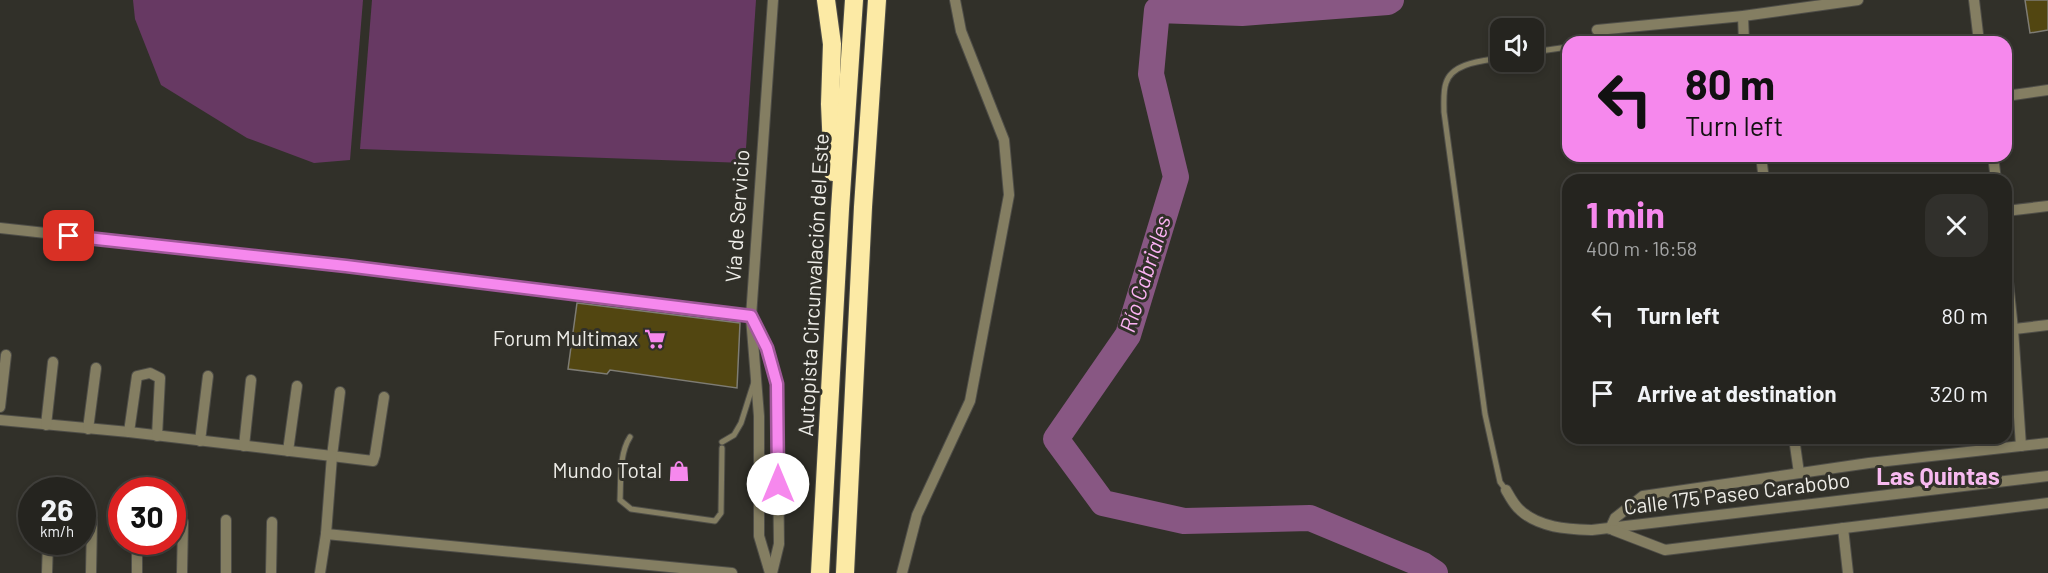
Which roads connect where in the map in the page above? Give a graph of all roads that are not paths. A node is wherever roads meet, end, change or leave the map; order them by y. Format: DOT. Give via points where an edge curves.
graph roads {
  1 [pos="773,0"];
  2 [pos="826,0"];
  3 [pos="854,0"];
  4 [pos="877,0"];
  5 [pos="955,0"];
  6 [pos="1858,0"];
  7 [pos="1974,0"];
  8 [pos="1743,16"];
  9 [pos="1597,30"];
  10 [pos="1744,36"];
  11 [pos="1978,36"];
  12 [pos="1562,47"];
  13 [pos="1544,50"];
  14 [pos="1490,60"];
  15 [pos="2048,90"];
  16 [pos="2012,95"];
  17 [pos="2048,206"];
  18 [pos="2012,210"];
  19 [pos="840,218"];
  20 [pos="0,228"];
  21 [pos="751,316"];
  22 [pos="2048,325"];
  23 [pos="2012,330"];
  24 [pos="6,355"];
  25 [pos="2012,359"];
  26 [pos="52,362"];
  27 [pos="96,368"];
  28 [pos="208,376"];
  29 [pos="755,378"];
  30 [pos="251,380"];
  31 [pos="297,387"];
  32 [pos="340,392"];
  33 [pos="384,397"];
  34 [pos="0,407"];
  35 [pos="759,416"];
  36 [pos="0,420"];
  37 [pos="779,424"];
  38 [pos="46,425"];
  39 [pos="88,429"];
  40 [pos="129,432"];
  41 [pos="157,436"];
  42 [pos="630,436"];
  43 [pos="200,441"];
  44 [pos="2048,443"];
  45 [pos="1795,444"];
  46 [pos="244,446"];
  47 [pos="2021,446"];
  48 [pos="288,451"];
  49 [pos="759,455"];
  50 [pos="332,456"];
  51 [pos="778,464"];
  52 [pos="1798,473"];
  53 [pos="2048,476"];
  54 [pos="1506,490"];
  55 [pos="2048,502"];
  56 [pos="226,520"];
  57 [pos="272,522"];
  58 [pos="1843,528"];
  59 [pos="1610,529"];
  60 [pos="326,534"];
  61 [pos="48,555"];
  62 [pos="91,555"];
  63 [pos="137,555"];
  64 [pos="182,555"];
  65 [pos="47,573"];
  66 [pos="91,573"];
  67 [pos="137,573"];
  68 [pos="182,573"];
  69 [pos="226,573"];
  70 [pos="271,573"];
  71 [pos="320,573"];
  72 [pos="732,573"];
  73 [pos="771,573"];
  74 [pos="820,573"];
  75 [pos="845,573"];
  76 [pos="902,573"];
  77 [pos="1848,573"];
  1 -- 21 [label="street, Vía de Servicio"];
  2 -- 19 [label="highway" via="832,44 833,173"];
  3 -- 19 [label="highway, Autopista Circunvalación del Este"];
  4 -- 75 [label="highway"];
  5 -- 76 [label="street" via="961,31 1004,141 1009,195 970,401 917,515"];
  6 -- 8 [label="street"];
  7 -- 11 [label="street"];
  8 -- 9 [label="street"];
  8 -- 10 [label="street"];
  12 -- 13 [label="lane"];
  14 -- 54 [label="lane" via="1450,72 1445,85 1444,112 1485,414 1500,482"];
  15 -- 16 [label="street"];
  17 -- 18 [label="street"];
  19 -- 74 [label="highway, Autopista Circunvalación del Este"];
  20 -- 21 [label="street"];
  21 -- 29 [label="street, Vía de Servicio"];
  21 -- 37 [label="street" via="767,348 777,384"];
  22 -- 23 [label="street"];
  24 -- 34 [label="street"];
  25 -- 47 [label="street"];
  26 -- 38 [label="street"];
  27 -- 39 [label="street"];
  28 -- 43 [label="street"];
  29 -- 35 [label="street, Vía de Servicio"];
  29 -- 42 [label="lane" via="741,423 722,445 721,513 715,521 625,505 620,500 621,471"];
  30 -- 46 [label="street"];
  31 -- 48 [label="street"];
  32 -- 50 [label="street"];
  33 -- 50 [label="street" via="373,461"];
  35 -- 37 [label="street"];
  35 -- 49 [label="street, Vía de Servicio"];
  36 -- 38 [label="street"];
  37 -- 51 [label="street"];
  38 -- 39 [label="street"];
  39 -- 40 [label="street"];
  40 -- 41 [label="street"];
  40 -- 41 [label="street" via="136,376 150,373 160,378"];
  41 -- 43 [label="street"];
  43 -- 46 [label="street"];
  44 -- 47 [label="street, Calle 175 Paseo Carabobo"];
  45 -- 52 [label="street"];
  46 -- 48 [label="street"];
  47 -- 52 [label="street, Calle 175 Paseo Carabobo"];
  48 -- 50 [label="street"];
  49 -- 51 [label="lane"];
  49 -- 73 [label="street, Vía de Servicio" via="759,536"];
  50 -- 60 [label="street"];
  51 -- 73 [label="street" via="779,544"];
  52 -- 59 [label="street, Calle 175 Paseo Carabobo" via="1643,496 1615,518"];
  53 -- 59 [label="street, Calle 175 Paseo Carabobo"];
  54 -- 59 [label="street" via="1519,509 1532,519 1569,529"];
  55 -- 58 [label="street, Calle 175 Paseo Carabobo"];
  56 -- 69 [label="street"];
  57 -- 70 [label="street"];
  58 -- 59 [label="street, Calle 175 Paseo Carabobo" via="1665,550"];
  58 -- 77 [label="street"];
  60 -- 71 [label="street"];
  60 -- 72 [label="street"];
  61 -- 65 [label="street"];
  62 -- 66 [label="street"];
  63 -- 67 [label="street"];
  64 -- 68 [label="street"];
}
